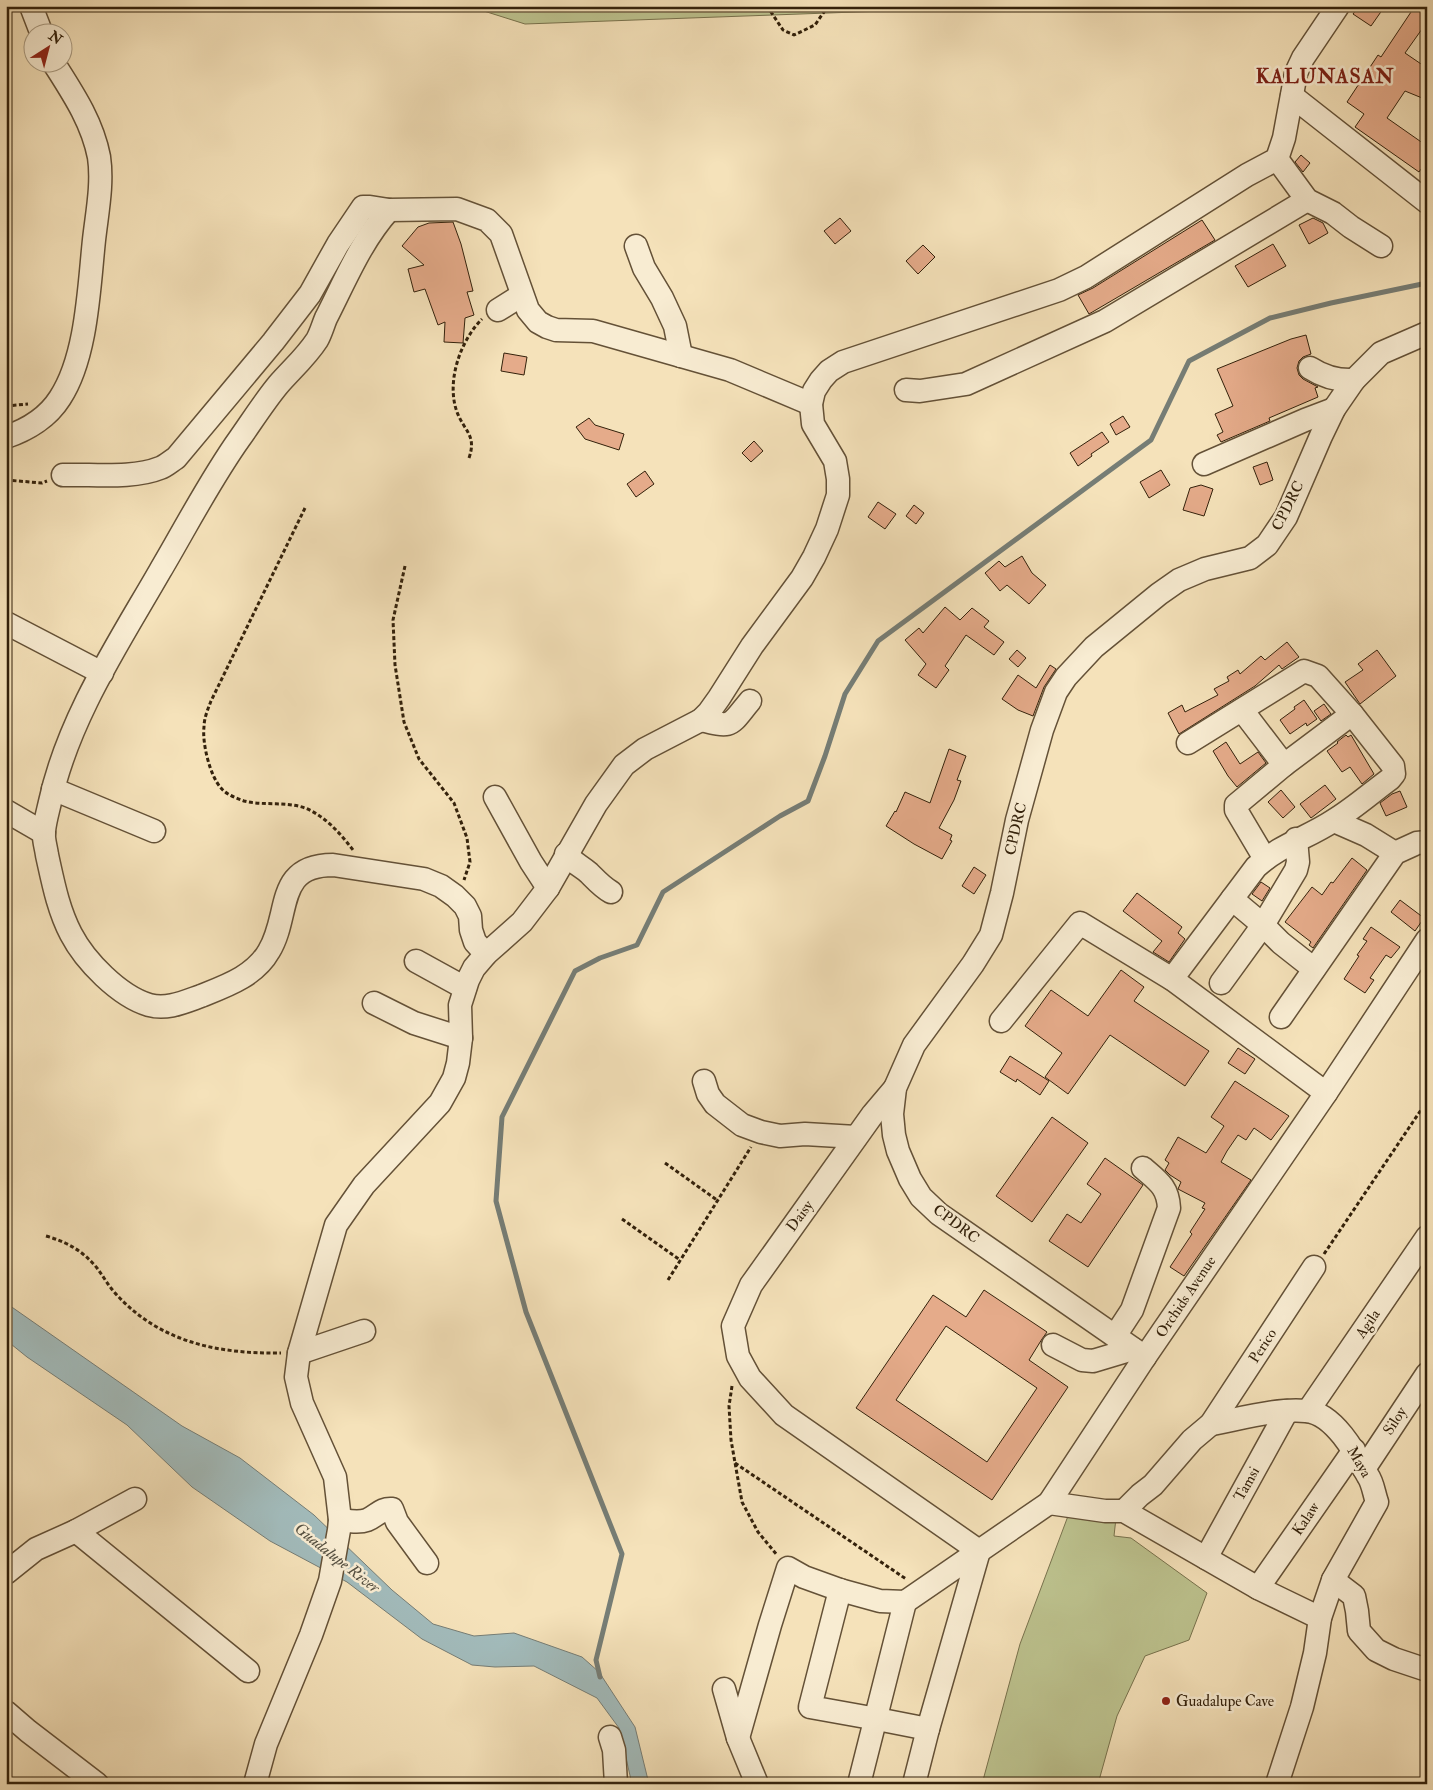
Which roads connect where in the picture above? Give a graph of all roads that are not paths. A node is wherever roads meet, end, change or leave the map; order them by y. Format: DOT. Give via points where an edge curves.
graph roads {
  1 [pos="31,6"];
  2 [pos="1338,6"];
  3 [pos="37,22"];
  4 [pos="59,72"];
  5 [pos="1292,96"];
  6 [pos="1277,159"];
  7 [pos="1307,200"];
  8 [pos="1427,202"];
  9 [pos="389,210"];
  10 [pos="636,246"];
  11 [pos="1380,246"];
  12 [pos="522,294"];
  13 [pos="498,310"];
  14 [pos="1427,333"];
  15 [pos="681,356"];
  16 [pos="1310,368"];
  17 [pos="1354,380"];
  18 [pos="906,390"];
  19 [pos="811,404"];
  20 [pos="1334,409"];
  21 [pos="6,437"];
  22 [pos="1204,464"];
  23 [pos="63,474"];
  24 [pos="6,623"];
  25 [pos="102,672"];
  26 [pos="750,701"];
  27 [pos="1242,710"];
  28 [pos="1352,714"];
  29 [pos="701,720"];
  30 [pos="1188,743"];
  31 [pos="1284,765"];
  32 [pos="53,789"];
  33 [pos="495,797"];
  34 [pos="6,811"];
  35 [pos="1334,821"];
  36 [pos="154,831"];
  37 [pos="44,833"];
  38 [pos="1296,839"];
  39 [pos="1427,842"];
  40 [pos="1395,853"];
  41 [pos="566,854"];
  42 [pos="1265,859"];
  43 [pos="548,888"];
  44 [pos="611,892"];
  45 [pos="1232,900"];
  46 [pos="1263,925"];
  47 [pos="1427,940"];
  48 [pos="486,954"];
  49 [pos="416,961"];
  50 [pos="1314,969"];
  51 [pos="1422,970"];
  52 [pos="1172,979"];
  53 [pos="1221,983"];
  54 [pos="466,988"];
  55 [pos="374,1003"];
  56 [pos="1281,1017"];
  57 [pos="1001,1021"];
  58 [pos="461,1038"];
  59 [pos="704,1081"];
  60 [pos="895,1088"];
  61 [pos="1326,1093"];
  62 [pos="856,1137"];
  63 [pos="1143,1168"];
  64 [pos="1427,1237"];
  65 [pos="1314,1267"];
  66 [pos="364,1331"];
  67 [pos="1053,1345"];
  68 [pos="1131,1347"];
  69 [pos="299,1353"];
  70 [pos="1427,1374"];
  71 [pos="1298,1411"];
  72 [pos="1211,1424"];
  73 [pos="1359,1460"];
  74 [pos="135,1499"];
  75 [pos="1048,1503"];
  76 [pos="1124,1511"];
  77 [pos="339,1525"];
  78 [pos="76,1531"];
  79 [pos="978,1551"];
  80 [pos="1206,1558"];
  81 [pos="427,1563"];
  82 [pos="6,1573"];
  83 [pos="1333,1580"];
  84 [pos="1258,1588"];
  85 [pos="840,1590"];
  86 [pos="914,1596"];
  87 [pos="1320,1618"];
  88 [pos="1427,1670"];
  89 [pos="248,1671"];
  90 [pos="724,1689"];
  91 [pos="6,1712"];
  92 [pos="877,1718"];
  93 [pos="928,1729"];
  94 [pos="610,1737"];
  95 [pos="738,1738"];
  96 [pos="97,1784"];
  97 [pos="255,1784"];
  98 [pos="616,1784"];
  99 [pos="758,1784"];
  100 [pos="859,1784"];
  101 [pos="914,1784"];
  102 [pos="1277,1784"];
  1 -- 3 [label="street"];
  2 -- 5 [label="street" via="1303,58 1296,73"];
  4 -- 21 [label="street" via="83,111 99,157 101,184 86,315 76,365 60,398 43,417 21,432"];
  5 -- 6 [label="street"];
  5 -- 8 [label="street"];
  6 -- 7 [label="street"];
  6 -- 19 [label="street" via="1086,278 1059,290 843,362 821,380"];
  7 -- 11 [label="street" via="1333,213"];
  7 -- 18 [label="street" via="1105,321 966,384"];
  9 -- 12 [label="street" via="457,208 487,220 501,234"];
  9 -- 23 [label="street" via="363,207 310,294 176,458 163,468 150,472"];
  9 -- 25 [label="street" via="362,246 318,338 277,386 226,457"];
  10 -- 15 [label="street" via="675,326"];
  12 -- 13 [label="street"];
  12 -- 15 [label="street" via="528,310 547,327 593,331"];
  14 -- 17 [label="street, CPDRC" via="1380,353"];
  15 -- 19 [label="street" via="730,370"];
  16 -- 17 [label="street" via="1340,381"];
  17 -- 20 [label="street, CPDRC"];
  19 -- 29 [label="street" via="814,424 835,461 838,479 838,495 827,529 802,578"];
  20 -- 22 [label="street"];
  20 -- 60 [label="street, CPDRC" via="1286,517 1266,545 1250,558 1205,569 1179,580 1094,647 1056,692 1017,820 991,935 914,1045"];
  24 -- 25 [label="street"];
  25 -- 32 [label="street" via="64,754"];
  26 -- 29 [label="street" via="730,724"];
  27 -- 28 [label="street" via="1304,671 1318,676"];
  27 -- 30 [label="street"];
  27 -- 31 [label="street"];
  28 -- 31 [label="street"];
  28 -- 35 [label="street" via="1393,766 1394,774"];
  29 -- 41 [label="street" via="645,749 624,765"];
  31 -- 42 [label="street" via="1236,805"];
  32 -- 36 [label="street"];
  32 -- 37 [label="street"];
  33 -- 43 [label="street"];
  34 -- 37 [label="street"];
  35 -- 38 [label="street"];
  35 -- 40 [label="street" via="1366,834"];
  37 -- 48 [label="street" via="58,902 79,949 113,984 148,1005 180,1004 229,985 261,962 275,938 290,885 298,875 319,865 431,881 465,906 475,942"];
  38 -- 42 [label="street"];
  38 -- 46 [label="street" via="1296,870"];
  39 -- 40 [label="street"];
  40 -- 50 [label="street"];
  41 -- 43 [label="street"];
  41 -- 44 [label="street"];
  42 -- 45 [label="street"];
  43 -- 48 [label="street" via="522,922"];
  45 -- 46 [label="street"];
  45 -- 52 [label="street"];
  46 -- 50 [label="street"];
  46 -- 53 [label="street"];
  47 -- 51 [label="street, Orchids Avenue"];
  48 -- 54 [label="street" via="474,968"];
  49 -- 54 [label="street"];
  50 -- 56 [label="street"];
  51 -- 61 [label="street, Orchids Avenue"];
  52 -- 57 [label="street" via="1080,923"];
  52 -- 61 [label="street"];
  54 -- 58 [label="street" via="460,1004"];
  55 -- 58 [label="street" via="414,1023"];
  58 -- 69 [label="street" via="454,1078 440,1103 364,1185 336,1225"];
  59 -- 62 [label="street" via="715,1104 742,1124 760,1132 780,1136"];
  60 -- 62 [label="street, Daisy"];
  60 -- 68 [label="street, CPDRC" via="894,1135 910,1179 921,1197 939,1214"];
  61 -- 68 [label="street, Orchids Avenue"];
  62 -- 79 [label="street, Daisy" via="751,1285 733,1326 738,1356 750,1378 784,1415"];
  63 -- 68 [label="street" via="1162,1184 1169,1208 1132,1310"];
  64 -- 71 [label="street, Agila"];
  65 -- 72 [label="street, Perico"];
  66 -- 69 [label="street"];
  67 -- 68 [label="street" via="1082,1360 1094,1361"];
  68 -- 75 [label="street, Orchids Avenue"];
  69 -- 77 [label="street" via="296,1378 302,1403 335,1477"];
  70 -- 73 [label="street, Siloy"];
  71 -- 72 [label="street"];
  71 -- 73 [label="street, Maya" via="1321,1416 1333,1424"];
  71 -- 80 [label="street, Tamsi"];
  72 -- 76 [label="street"];
  73 -- 83 [label="street, Maya" via="1370,1477 1377,1502"];
  73 -- 84 [label="street, Kalaw"];
  74 -- 78 [label="street"];
  75 -- 76 [label="street"];
  75 -- 79 [label="street"];
  76 -- 80 [label="street"];
  77 -- 81 [label="street" via="367,1520 382,1510 392,1509 397,1522"];
  77 -- 97 [label="street" via="330,1581 266,1744"];
  78 -- 82 [label="street" via="36,1549"];
  78 -- 89 [label="street"];
  79 -- 86 [label="street"];
  79 -- 93 [label="street"];
  80 -- 84 [label="street"];
  83 -- 87 [label="street, Maya"];
  83 -- 88 [label="street" via="1354,1596 1358,1631 1376,1650 1394,1660"];
  84 -- 87 [label="street"];
  85 -- 86 [label="street" via="880,1601"];
  85 -- 92 [label="street" via="810,1707"];
  85 -- 95 [label="street" via="788,1568"];
  86 -- 92 [label="street"];
  87 -- 102 [label="street, Maya" via="1307,1685"];
  90 -- 95 [label="street"];
  91 -- 96 [label="street"];
  92 -- 93 [label="street"];
  92 -- 100 [label="street"];
  93 -- 101 [label="street"];
  94 -- 98 [label="street"];
  95 -- 99 [label="street"];
}
